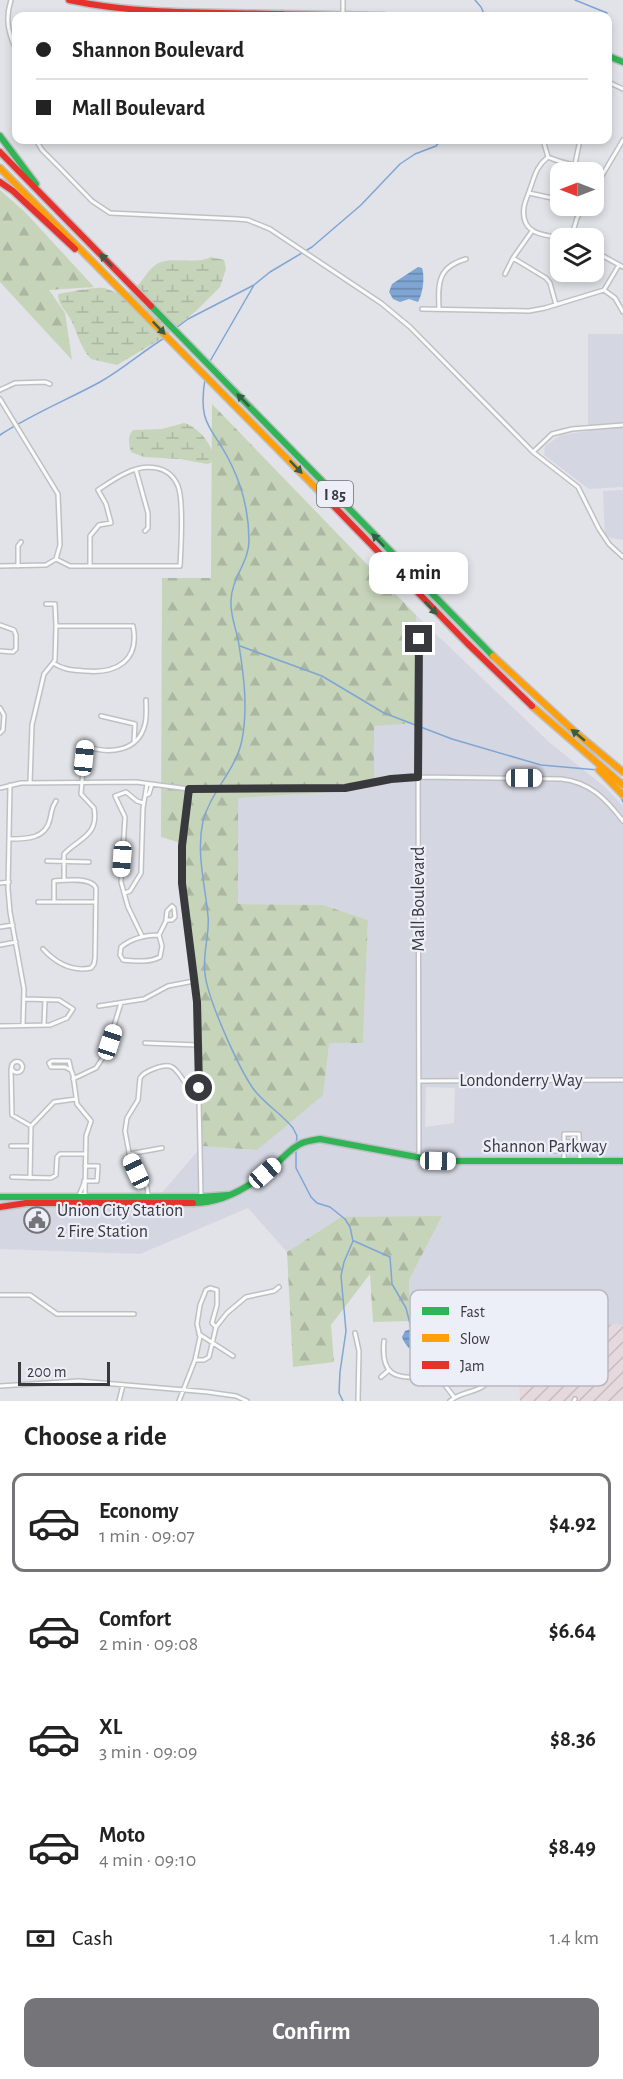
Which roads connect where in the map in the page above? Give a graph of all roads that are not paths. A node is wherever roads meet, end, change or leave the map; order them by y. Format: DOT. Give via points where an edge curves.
graph roads {
  1 [pos="11,0"];
  2 [pos="69,0"];
  3 [pos="236,12"];
  4 [pos="12,40"];
  5 [pos="0,136"];
  6 [pos="623,140"];
  7 [pos="38,144"];
  8 [pos="544,144"];
  9 [pos="579,144"];
  10 [pos="0,152"];
  11 [pos="548,157"];
  12 [pos="560,162"];
  13 [pos="574,162"];
  14 [pos="0,168"];
  15 [pos="604,172"];
  16 [pos="0,182"];
  17 [pos="529,193"];
  18 [pos="550,198"];
  19 [pos="55,208"];
  20 [pos="532,231"];
  21 [pos="550,237"];
  22 [pos="604,256"];
  23 [pos="513,258"];
  24 [pos="466,259"];
  25 [pos="621,266"];
  26 [pos="505,274"];
  27 [pos="117,287"];
  28 [pos="604,290"];
  29 [pos="556,305"];
  30 [pos="422,309"];
  31 [pos="439,309"];
  32 [pos="623,312"];
  33 [pos="50,384"];
  34 [pos="0,390"];
  35 [pos="0,399"];
  36 [pos="623,425"];
  37 [pos="533,452"];
  38 [pos="136,469"];
  39 [pos="145,531"];
  40 [pos="21,542"];
  41 [pos="623,557"];
  42 [pos="56,559"];
  43 [pos="90,565"];
  44 [pos="0,566"];
  45 [pos="18,566"];
  46 [pos="46,604"];
  47 [pos="0,625"];
  48 [pos="56,626"];
  49 [pos="419,639"];
  50 [pos="0,651"];
  51 [pos="53,663"];
  52 [pos="146,700"];
  53 [pos="0,708"];
  54 [pos="101,716"];
  55 [pos="0,733"];
  56 [pos="133,744"];
  57 [pos="582,752"];
  58 [pos="623,772"];
  59 [pos="418,777"];
  60 [pos="30,783"];
  61 [pos="81,783"];
  62 [pos="147,784"];
  63 [pos="152,784"];
  64 [pos="10,785"];
  65 [pos="623,785"];
  66 [pos="0,788"];
  67 [pos="189,789"];
  68 [pos="623,795"];
  69 [pos="144,799"];
  70 [pos="56,801"];
  71 [pos="623,821"];
  72 [pos="10,839"];
  73 [pos="47,861"];
  74 [pos="64,861"];
  75 [pos="89,862"];
  76 [pos="64,880"];
  77 [pos="9,882"];
  78 [pos="0,883"];
  79 [pos="125,893"];
  80 [pos="38,902"];
  81 [pos="54,902"];
  82 [pos="95,902"];
  83 [pos="166,921"];
  84 [pos="13,925"];
  85 [pos="0,927"];
  86 [pos="159,935"];
  87 [pos="142,936"];
  88 [pos="16,942"];
  89 [pos="0,945"];
  90 [pos="43,949"];
  91 [pos="194,981"];
  92 [pos="24,999"];
  93 [pos="45,1000"];
  94 [pos="121,1003"];
  95 [pos="99,1006"];
  96 [pos="23,1025"];
  97 [pos="44,1025"];
  98 [pos="0,1026"];
  99 [pos="110,1042"];
  100 [pos="145,1042"];
  101 [pos="198,1045"];
  102 [pos="108,1050"];
  103 [pos="11,1069"];
  104 [pos="71,1070"];
  105 [pos="73,1079"];
  106 [pos="623,1080"];
  107 [pos="419,1081"];
  108 [pos="199,1088"];
  109 [pos="76,1099"];
  110 [pos="31,1126"];
  111 [pos="564,1144"];
  112 [pos="580,1144"];
  113 [pos="11,1146"];
  114 [pos="30,1146"];
  115 [pos="162,1148"];
  116 [pos="564,1151"];
  117 [pos="580,1151"];
  118 [pos="85,1154"];
  119 [pos="129,1154"];
  120 [pos="419,1159"];
  121 [pos="564,1161"];
  122 [pos="580,1161"];
  123 [pos="623,1161"];
  124 [pos="84,1166"];
  125 [pos="12,1177"];
  126 [pos="30,1178"];
  127 [pos="0,1197"];
  128 [pos="149,1200"];
  129 [pos="201,1200"];
  130 [pos="0,1206"];
  131 [pos="279,1287"];
  132 [pos="0,1297"];
  133 [pos="134,1314"];
  134 [pos="216,1327"];
  135 [pos="355,1333"];
  136 [pos="199,1334"];
  137 [pos="384,1341"];
  138 [pos="214,1342"];
  139 [pos="233,1356"];
  140 [pos="195,1360"];
  141 [pos="389,1370"];
  142 [pos="381,1377"];
  143 [pos="410,1377"];
  144 [pos="123,1385"];
  145 [pos="0,1386"];
  146 [pos="446,1386"];
  147 [pos="484,1386"];
  148 [pos="183,1390"];
  149 [pos="455,1397"];
  150 [pos="119,1401"];
  151 [pos="179,1401"];
  152 [pos="247,1401"];
  153 [pos="358,1401"];
  154 [pos="450,1401"];
  1 -- 4 [label="street" via="7,14"];
  2 -- 3 [label="main road" via="128,9"];
  5 -- 19 [label="main road"];
  6 -- 15 [label="street"];
  7 -- 37 [label="street" via="92,201 110,213 248,220 270,229 381,303 410,327"];
  8 -- 11 [label="street"];
  9 -- 13 [label="street"];
  10 -- 19 [label="main road, I 85"];
  11 -- 12 [label="street"];
  11 -- 17 [label="street" via="536,168"];
  14 -- 27 [label="main road, I 85"];
  16 -- 27 [label="main road"];
  17 -- 18 [label="street"];
  17 -- 20 [label="street" via="524,219"];
  58 -- 19 [label="main road, I 85, one-way" via="498,661"];
  20 -- 21 [label="street"];
  20 -- 23 [label="street"];
  22 -- 25 [label="street"];
  23 -- 26 [label="street"];
  23 -- 29 [label="street" via="546,278"];
  24 -- 31 [label="street" via="450,265 440,278"];
  25 -- 28 [label="street"];
  27 -- 57 [label="main road, I 85, one-way" via="447,625"];
  28 -- 29 [label="street"];
  28 -- 32 [label="street" via="615,298"];
  29 -- 31 [label="street" via="529,311"];
  30 -- 31 [label="street"];
  33 -- 34 [label="street" via="15,383"];
  35 -- 42 [label="street" via="58,494 60,545"];
  36 -- 37 [label="street" via="552,434"];
  37 -- 41 [label="street" via="578,487 599,529"];
  38 -- 39 [label="street" via="148,513"];
  38 -- 43 [label="street" via="98,490 111,523 97,527 90,536"];
  38 -- 43 [label="street" via="158,467 177,484 180,566"];
  40 -- 45 [label="street"];
  42 -- 43 [label="street" via="70,566"];
  42 -- 45 [label="street" via="46,566"];
  44 -- 45 [label="street"];
  46 -- 48 [label="street" via="55,604"];
  47 -- 50 [label="street" via="14,630 16,640 13,652"];
  48 -- 51 [label="street"];
  48 -- 51 [label="street" via="133,626 134,639 126,660 115,669 70,670"];
  49 -- 59 [label="street, Mall Boulevard"];
  51 -- 60 [label="street" via="44,674 32,725"];
  52 -- 56 [label="street" via="144,729"];
  53 -- 55 [label="street" via="4,715"];
  54 -- 56 [label="street" via="135,724"];
  56 -- 61 [label="street" via="112,751 85,746"];
  57 -- 65 [label="main road, I 85"];
  57 -- 68 [label="main road"];
  59 -- 67 [label="street" via="345,788"];
  59 -- 71 [label="street" via="575,781 600,794"];
  59 -- 107 [label="street, Mall Boulevard"];
  60 -- 61 [label="street"];
  60 -- 64 [label="street"];
  61 -- 62 [label="street"];
  61 -- 74 [label="street" via="81,794 94,808 95,822 86,838 64,854"];
  62 -- 63 [label="street"];
  62 -- 69 [label="street"];
  63 -- 67 [label="street"];
  63 -- 69 [label="street"];
  64 -- 66 [label="street"];
  64 -- 72 [label="street"];
  67 -- 91 [label="street" via="182,883"];
  69 -- 79 [label="street" via="141,873"];
  69 -- 79 [label="street" via="137,801 126,792 115,796 125,817 121,882"];
  70 -- 72 [label="street" via="48,826 41,834"];
  72 -- 77 [label="street"];
  73 -- 74 [label="street"];
  74 -- 75 [label="street"];
  74 -- 76 [label="street"];
  76 -- 81 [label="street" via="54,881"];
  76 -- 82 [label="street" via="91,881 96,888"];
  77 -- 78 [label="street"];
  77 -- 84 [label="street"];
  79 -- 87 [label="street"];
  80 -- 81 [label="street"];
  81 -- 82 [label="street"];
  82 -- 90 [label="street" via="95,958 91,968 82,970 62,964"];
  83 -- 83 [label="street" via="168,908 172,906 175,917"];
  83 -- 86 [label="street"];
  84 -- 85 [label="street"];
  84 -- 88 [label="street"];
  86 -- 87 [label="street"];
  86 -- 87 [label="street" via="160,957 152,961 123,960 121,947"];
  88 -- 89 [label="street"];
  88 -- 92 [label="street"];
  91 -- 94 [label="street"];
  91 -- 101 [label="street"];
  92 -- 93 [label="street"];
  92 -- 96 [label="street"];
  93 -- 97 [label="street"];
  93 -- 97 [label="street" via="63,1000 73,1009 60,1023"];
  94 -- 95 [label="street"];
  94 -- 99 [label="street"];
  96 -- 97 [label="street"];
  96 -- 98 [label="street"];
  100 -- 101 [label="street"];
  101 -- 108 [label="street"];
  102 -- 105 [label="street" via="96,1068"];
  103 -- 110 [label="street" via="12,1115"];
  104 -- 104 [label="street" via="51,1067 49,1063 69,1061"];
  104 -- 105 [label="street"];
  105 -- 109 [label="street"];
  106 -- 107 [label="street, Londonderry Way"];
  107 -- 120 [label="street, Mall Boulevard"];
  108 -- 119 [label="street" via="188,1087 170,1066 143,1073 138,1082 138,1100 126,1124"];
  108 -- 129 [label="street"];
  109 -- 110 [label="street" via="54,1102"];
  109 -- 118 [label="street" via="91,1121"];
  110 -- 114 [label="street"];
  111 -- 112 [label="street"];
  111 -- 112 [label="street" via="564,1134 579,1134"];
  111 -- 116 [label="street"];
  111 -- 116 [label="street" via="554,1146 554,1151"];
  112 -- 117 [label="street"];
  112 -- 117 [label="street" via="589,1146 589,1151"];
  113 -- 114 [label="street"];
  114 -- 126 [label="street"];
  115 -- 119 [label="street"];
  116 -- 117 [label="street"];
  116 -- 121 [label="street"];
  117 -- 122 [label="street"];
  118 -- 124 [label="street"];
  118 -- 126 [label="street" via="60,1154 54,1177"];
  119 -- 128 [label="street" via="147,1187"];
  120 -- 121 [label="main road, Shannon Parkway"];
  120 -- 129 [label="main road, Shannon Parkway" via="312,1140 296,1146 235,1194 217,1201"];
  121 -- 122 [label="main road, Shannon Parkway"];
  122 -- 123 [label="main road, Shannon Parkway"];
  124 -- 124 [label="street" via="84,1181 97,1181 98,1166"];
  125 -- 126 [label="street"];
  127 -- 128 [label="main road, Shannon Parkway"];
  128 -- 129 [label="main road, Shannon Parkway"];
  128 -- 130 [label="main road, Shannon Parkway"];
  131 -- 134 [label="street" via="246,1297"];
  132 -- 133 [label="street" via="30,1296 57,1314"];
  134 -- 136 [label="street" via="213,1323 217,1290 208,1288 196,1324"];
  134 -- 138 [label="street"];
  135 -- 153 [label="street" via="359,1351"];
  136 -- 138 [label="street"];
  136 -- 140 [label="street"];
  137 -- 141 [label="street"];
  138 -- 139 [label="street"];
  138 -- 140 [label="street" via="209,1357"];
  140 -- 148 [label="street"];
  141 -- 142 [label="street"];
  141 -- 143 [label="street" via="395,1376"];
  144 -- 145 [label="street" via="79,1381"];
  144 -- 148 [label="street"];
  144 -- 150 [label="street"];
  146 -- 149 [label="street"];
  147 -- 149 [label="street"];
  148 -- 151 [label="street"];
  148 -- 152 [label="street"];
  149 -- 154 [label="street"];
}
